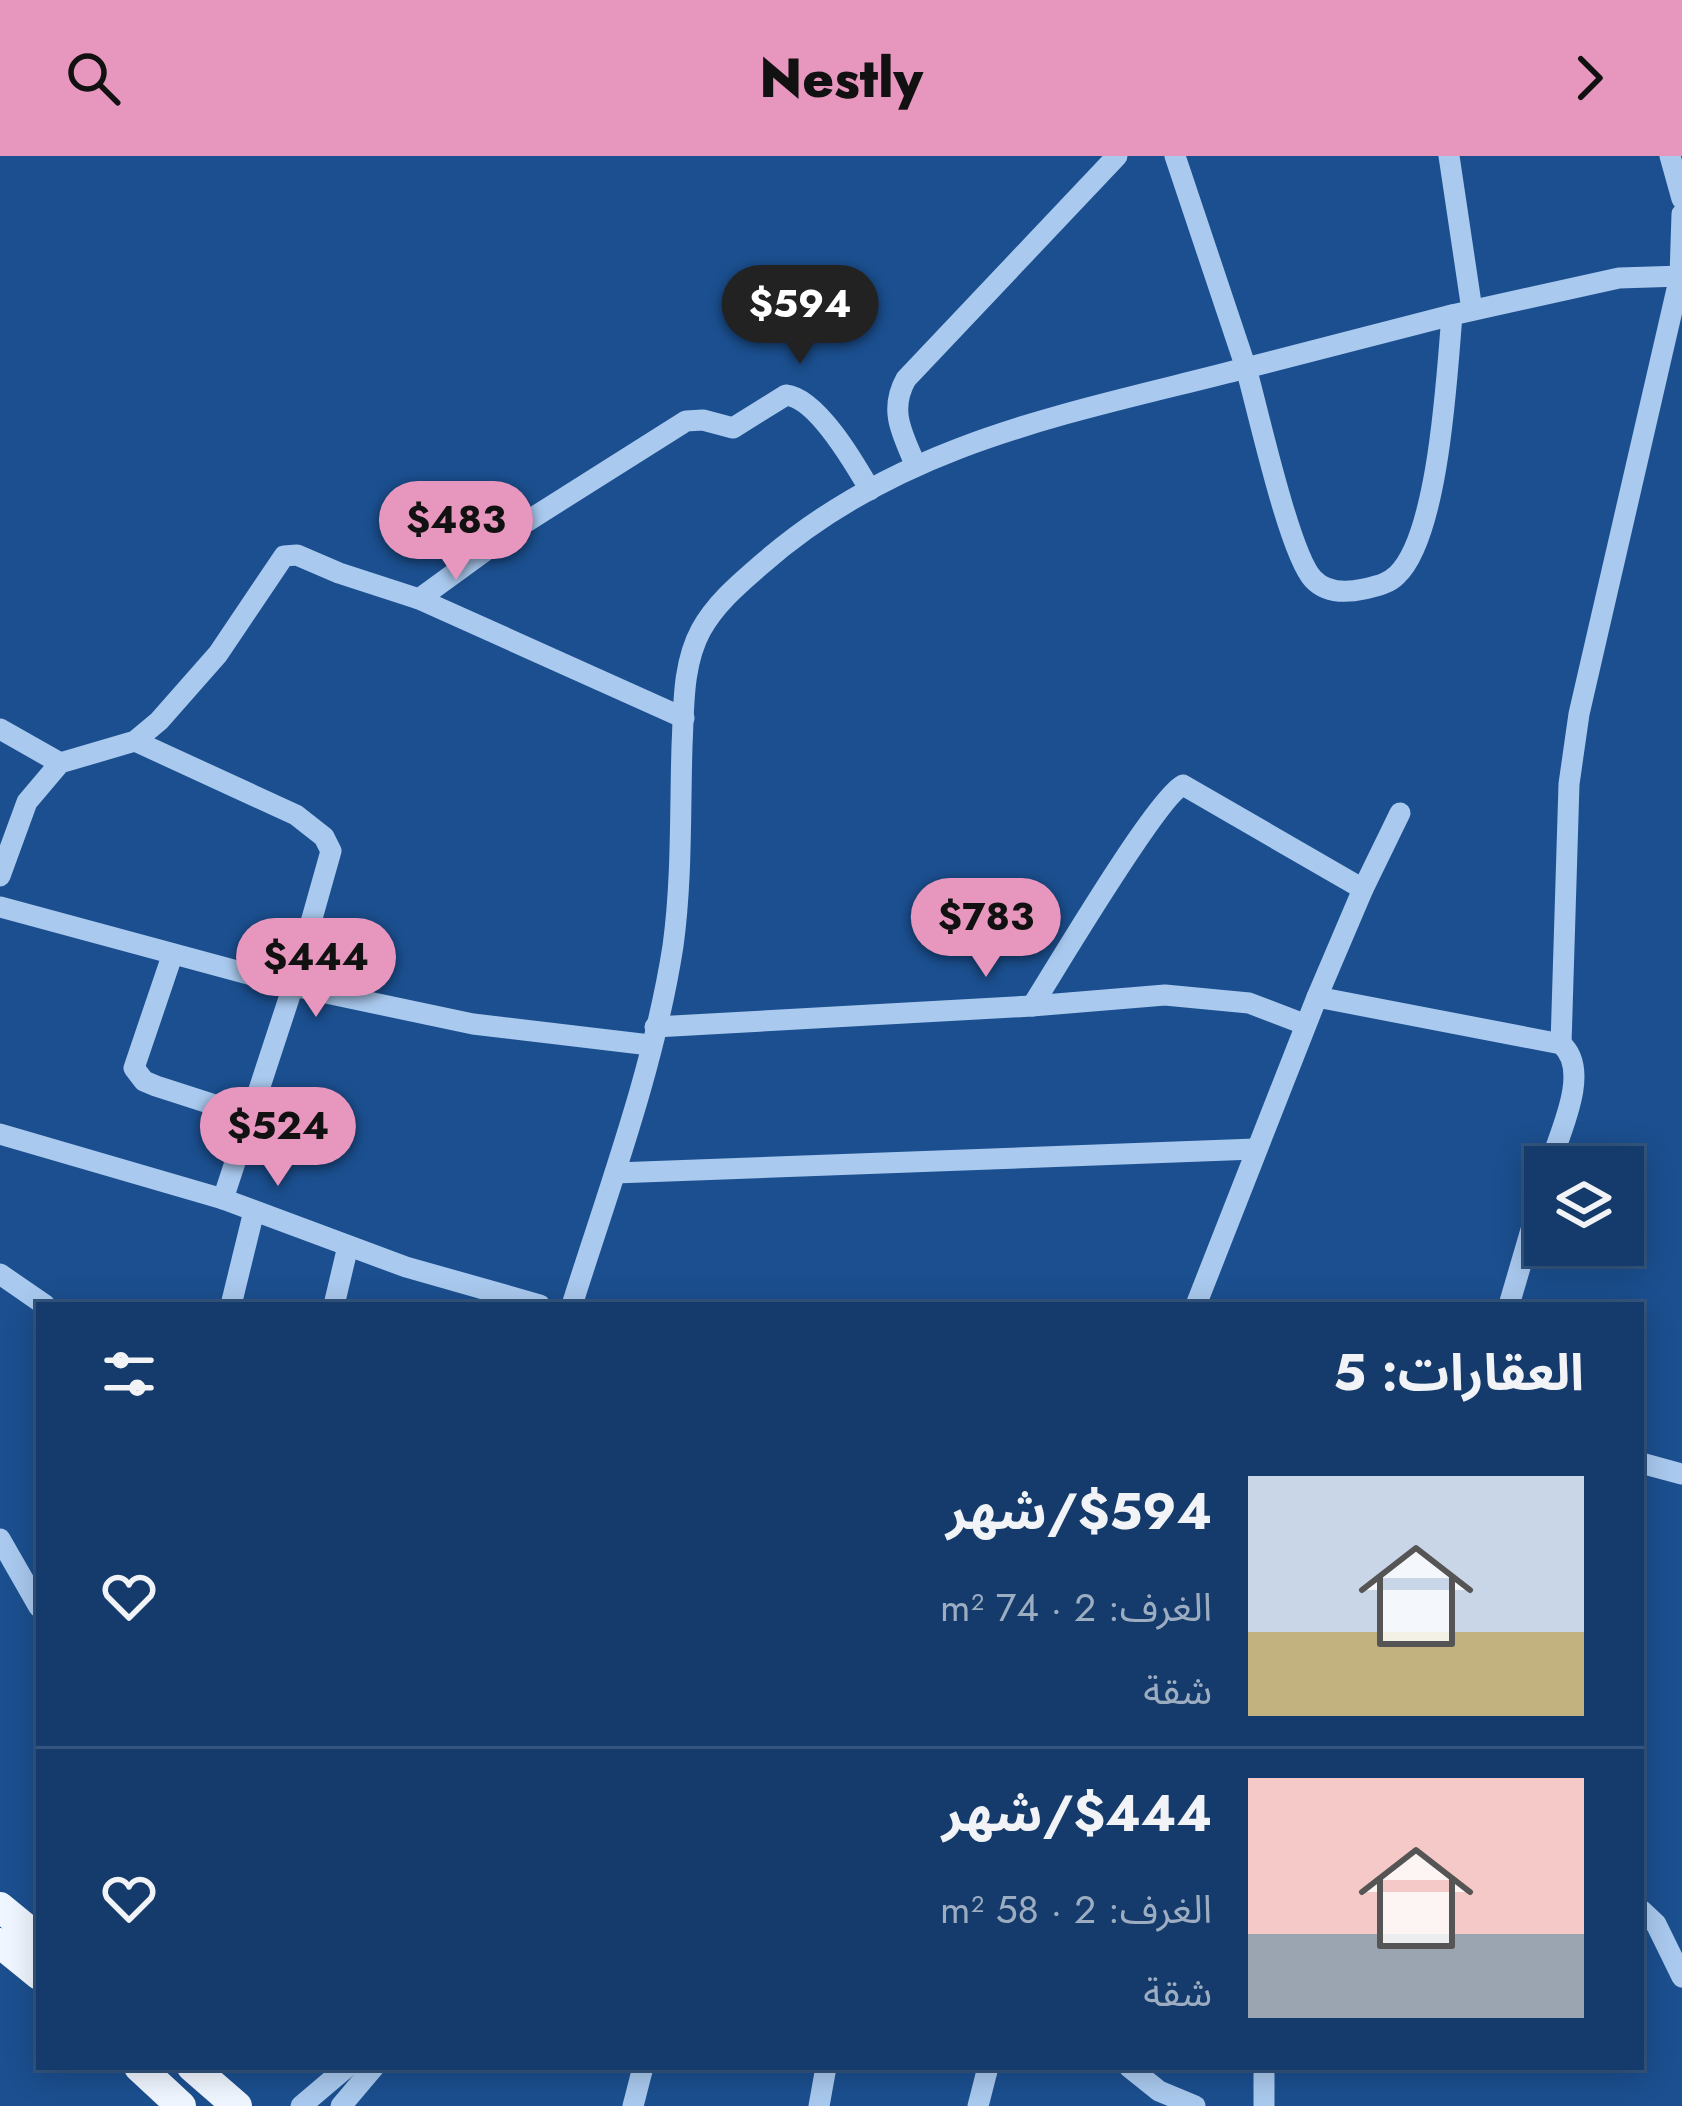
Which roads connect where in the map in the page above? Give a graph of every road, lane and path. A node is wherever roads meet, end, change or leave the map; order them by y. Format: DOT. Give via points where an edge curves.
graph roads {
  1 [pos="1117,156"];
  2 [pos="1175,156"];
  3 [pos="1449,156"];
  4 [pos="1670,156"];
  5 [pos="1682,199"];
  6 [pos="1682,214"];
  7 [pos="1681,276"];
  8 [pos="1462,313"];
  9 [pos="1246,368"];
  10 [pos="916,466"];
  11 [pos="870,490"];
  12 [pos="419,598"];
  13 [pos="683,718"];
  14 [pos="0,729"];
  15 [pos="135,741"];
  16 [pos="60,763"];
  17 [pos="1400,813"];
  18 [pos="0,876"];
  19 [pos="1363,889"];
  20 [pos="0,907"];
  21 [pos="172,956"];
  22 [pos="292,986"];
  23 [pos="1317,997"];
  24 [pos="1032,1006"];
  25 [pos="1304,1024"];
  26 [pos="652,1036"];
  27 [pos="1561,1045"];
  28 [pos="249,1116"];
  29 [pos="0,1134"];
  30 [pos="1555,1146"];
  31 [pos="1255,1149"];
  32 [pos="615,1174"];
  33 [pos="223,1199"];
  34 [pos="254,1211"];
  35 [pos="348,1246"];
  36 [pos="1524,1254"];
  37 [pos="0,1274"];
  38 [pos="41,1302"];
  39 [pos="232,1302"];
  40 [pos="335,1302"];
  41 [pos="528,1302"];
  42 [pos="573,1302"];
  43 [pos="1197,1302"];
  44 [pos="1510,1302"];
  45 [pos="1644,1464"];
  46 [pos="1682,1474"];
  47 [pos="0,1539"];
  48 [pos="36,1602"];
  49 [pos="0,1907"];
  50 [pos="1644,1913"];
  51 [pos="36,1937"];
  52 [pos="0,1943"];
  53 [pos="36,1973"];
  54 [pos="1682,1977"];
  55 [pos="142,2070"];
  56 [pos="195,2070"];
  57 [pos="343,2070"];
  58 [pos="371,2070"];
  59 [pos="642,2070"];
  60 [pos="826,2070"];
  61 [pos="987,2070"];
  62 [pos="1135,2070"];
  63 [pos="1264,2070"];
  64 [pos="1163,2098"];
  65 [pos="181,2106"];
  66 [pos="237,2106"];
  67 [pos="301,2106"];
  68 [pos="341,2106"];
  69 [pos="633,2106"];
  70 [pos="820,2106"];
  71 [pos="978,2106"];
  72 [pos="1195,2106"];
  73 [pos="1264,2106"];
  1 -- 10 [label="street" via="906,380 896,417"];
  2 -- 9 [label="street"];
  3 -- 8 [label="street"];
  4 -- 5 [label="street"];
  6 -- 7 [label="street"];
  7 -- 8 [label="street" via="1619,278"];
  7 -- 27 [label="street" via="1579,714 1569,784"];
  8 -- 9 [label="street"];
  8 -- 9 [label="street" via="1427,507 1405,566 1384,584 1327,590 1304,566"];
  9 -- 10 [label="street" via="999,431"];
  10 -- 11 [label="street"];
  11 -- 12 [label="street" via="841,441 786,394 734,428 686,421"];
  11 -- 13 [label="street" via="786,542 721,601 690,660"];
  12 -- 13 [label="street"];
  12 -- 15 [label="street" via="284,556 202,674"];
  13 -- 26 [label="street" via="676,914"];
  14 -- 16 [label="street"];
  15 -- 16 [label="street"];
  15 -- 22 [label="street" via="296,815 324,837 328,869"];
  16 -- 18 [label="street" via="27,802"];
  17 -- 19 [label="street"];
  19 -- 23 [label="street"];
  19 -- 24 [label="street" via="1179,786"];
  20 -- 21 [label="street"];
  21 -- 22 [label="street"];
  21 -- 28 [label="street" via="134,1061 138,1075"];
  22 -- 26 [label="street" via="473,1024"];
  22 -- 28 [label="street"];
  23 -- 25 [label="street"];
  23 -- 27 [label="street"];
  24 -- 25 [label="street" via="1165,994 1249,1003"];
  24 -- 26 [label="street"];
  25 -- 31 [label="street"];
  26 -- 32 [label="street"];
  27 -- 30 [label="street" via="1574,1075"];
  28 -- 33 [label="street"];
  29 -- 33 [label="street"];
  31 -- 32 [label="street"];
  31 -- 43 [label="street"];
  32 -- 42 [label="street"];
  33 -- 34 [label="street"];
  34 -- 35 [label="street"];
  34 -- 39 [label="street"];
  35 -- 40 [label="street"];
  35 -- 41 [label="street"];
  36 -- 44 [label="street"];
  37 -- 38 [label="street"];
  45 -- 46 [label="street"];
  47 -- 48 [label="street"];
  49 -- 51 [label="main road"];
  50 -- 54 [label="street"];
  52 -- 53 [label="main road"];
  55 -- 65 [label="main road"];
  56 -- 66 [label="main road"];
  57 -- 67 [label="street"];
  58 -- 68 [label="street"];
  59 -- 69 [label="street"];
  60 -- 70 [label="street"];
  61 -- 71 [label="street"];
  62 -- 64 [label="street"];
  63 -- 73 [label="street"];
  64 -- 72 [label="street"];
}
